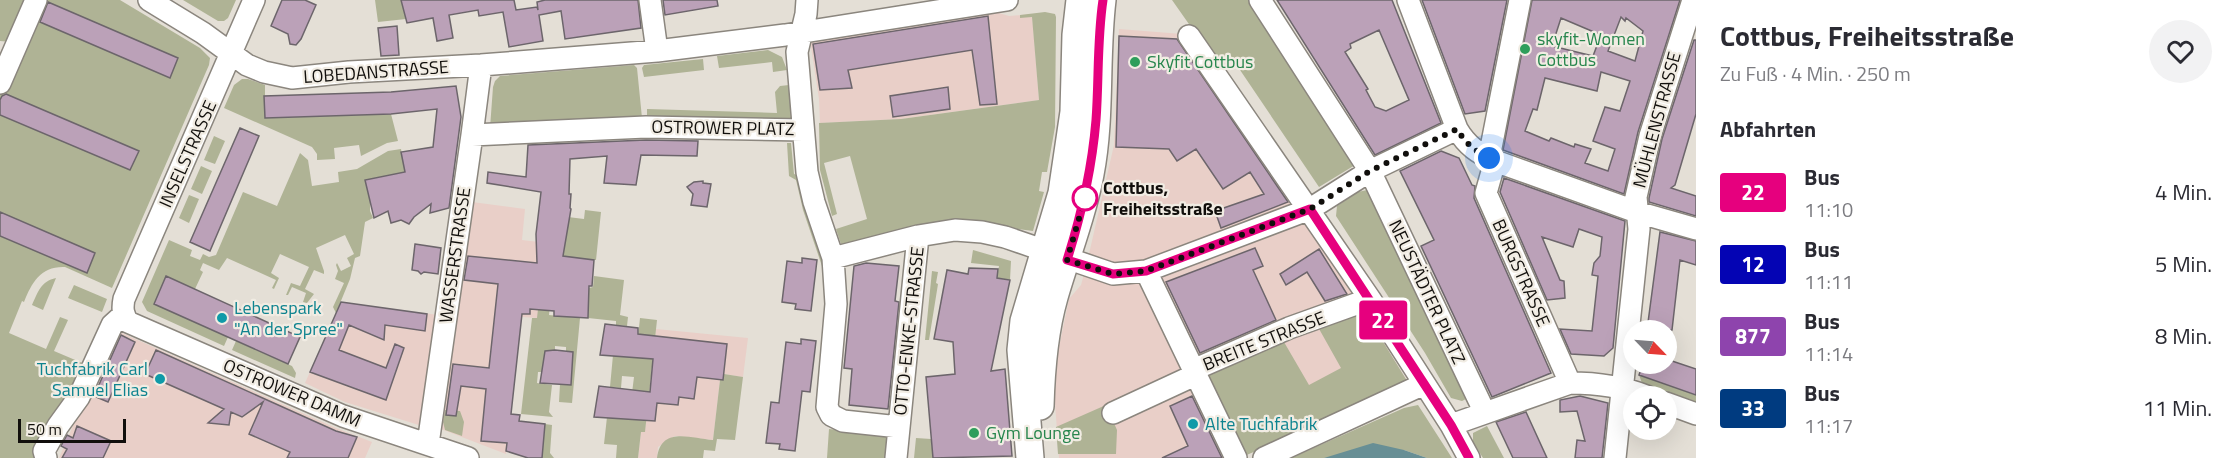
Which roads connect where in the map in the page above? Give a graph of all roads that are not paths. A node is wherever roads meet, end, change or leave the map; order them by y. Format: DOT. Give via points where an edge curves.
graph roads {
  1 [pos="36,0"];
  2 [pos="148,0"];
  3 [pos="254,0"];
  4 [pos="650,0"];
  5 [pos="807,0"];
  6 [pos="1008,0"];
  7 [pos="1080,0"];
  8 [pos="1102,0"];
  9 [pos="1260,0"];
  10 [pos="1408,0"];
  11 [pos="1520,0"];
  12 [pos="1693,0"];
  13 [pos="802,31"];
  14 [pos="1189,36"];
  15 [pos="8,48"];
  16 [pos="657,51"];
  17 [pos="231,54"];
  18 [pos="481,65"];
  19 [pos="0,83"];
  20 [pos="1457,129"];
  21 [pos="803,130"];
  22 [pos="472,135"];
  23 [pos="1492,159"];
  24 [pos="1370,171"];
  25 [pos="1310,209"];
  26 [pos="1637,212"];
  27 [pos="1696,229"];
  28 [pos="918,236"];
  29 [pos="1056,255"];
  30 [pos="833,258"];
  31 [pos="1146,271"];
  32 [pos="1370,299"];
  33 [pos="123,312"];
  34 [pos="1194,373"];
  35 [pos="1570,383"];
  36 [pos="1424,384"];
  37 [pos="1624,386"];
  38 [pos="1623,388"];
  39 [pos="1623,396"];
  40 [pos="1677,407"];
  41 [pos="1113,413"];
  42 [pos="1485,413"];
  43 [pos="1696,414"];
  44 [pos="1451,425"];
  45 [pos="899,427"];
  46 [pos="428,444"];
  47 [pos="46,458"];
  48 [pos="468,458"];
  49 [pos="896,458"];
  50 [pos="1030,458"];
  51 [pos="1042,458"];
  52 [pos="1236,458"];
  53 [pos="1264,458"];
  54 [pos="1470,458"];
  55 [pos="1615,458"];
  1 -- 15 [label="street"];
  2 -- 17 [label="street, LOBEDANSTRASSE"];
  3 -- 17 [label="street, INSELSTRASSE"];
  4 -- 16 [label="street"];
  5 -- 13 [label="street, OSTROWER PLATZ"];
  6 -- 13 [label="street"];
  7 -- 29 [label="main road" via="1074,112"];
  8 -- 29 [label="main road" via="1090,172 1079,222"];
  9 -- 24 [label="street, NEUSTÄDTER PLATZ"];
  10 -- 20 [label="street"];
  11 -- 23 [label="street, BURGSTRASSE"];
  12 -- 26 [label="street, MÜHLENSTRASSE" via="1650,136 1636,197"];
  13 -- 16 [label="street"];
  13 -- 21 [label="street, OSTROWER PLATZ" via="797,52"];
  14 -- 25 [label="street"];
  15 -- 19 [label="street"];
  16 -- 18 [label="street"];
  17 -- 18 [label="street, LOBEDANSTRASSE" via="264,72 292,78"];
  17 -- 33 [label="street, INSELSTRASSE" via="203,102"];
  18 -- 22 [label="street, WASSERSTRASSE"];
  20 -- 23 [label="street" via="1474,150"];
  20 -- 24 [label="street, OTTO-ENKE-STRASSE"];
  21 -- 22 [label="street, OSTROWER PLATZ" via="646,127"];
  21 -- 30 [label="street, OTTO-ENKE-STRASSE" via="814,202"];
  22 -- 46 [label="street, WASSERSTRASSE"];
  23 -- 26 [label="street"];
  23 -- 35 [label="street, BURGSTRASSE" via="1486,193"];
  24 -- 25 [label="street, OTTO-ENKE-STRASSE"];
  24 -- 42 [label="street, NEUSTÄDTER PLATZ"];
  25 -- 31 [label="street, OTTO-ENKE-STRASSE"];
  25 -- 32 [label="street"];
  26 -- 27 [label="street"];
  26 -- 37 [label="street, MÜHLENSTRASSE" via="1639,229"];
  28 -- 29 [label="street, OTTO-ENKE-STRASSE" via="955,230 982,232"];
  28 -- 30 [label="street, OTTO-ENKE-STRASSE"];
  28 -- 45 [label="street, OTTO-ENKE-STRASSE"];
  29 -- 31 [label="street, OTTO-ENKE-STRASSE" via="1113,274"];
  29 -- 50 [label="main road" via="1024,321 1021,350"];
  29 -- 51 [label="main road" via="1054,296 1042,367"];
  30 -- 45 [label="street, OTTO-ENKE-STRASSE" via="836,304 827,407 831,415 843,421"];
  31 -- 34 [label="street"];
  32 -- 34 [label="street, BREITE STRASSE" via="1289,328"];
  32 -- 36 [label="street"];
  33 -- 46 [label="street, OSTROWER DAMM" via="128,322 343,416"];
  33 -- 47 [label="street" via="112,325 79,398 44,451"];
  34 -- 41 [label="street, BREITE STRASSE"];
  34 -- 52 [label="street"];
  35 -- 38 [label="street"];
  35 -- 42 [label="street"];
  36 -- 44 [label="street"];
  36 -- 53 [label="street"];
  39 -- 55 [label="street, MÜHLENSTRASSE"];
  40 -- 43 [label="street"];
  42 -- 44 [label="street"];
  44 -- 54 [label="street"];
  45 -- 49 [label="street, OTTO-ENKE-STRASSE"];
  46 -- 48 [label="street, OSTROWER DAMM"];
}
